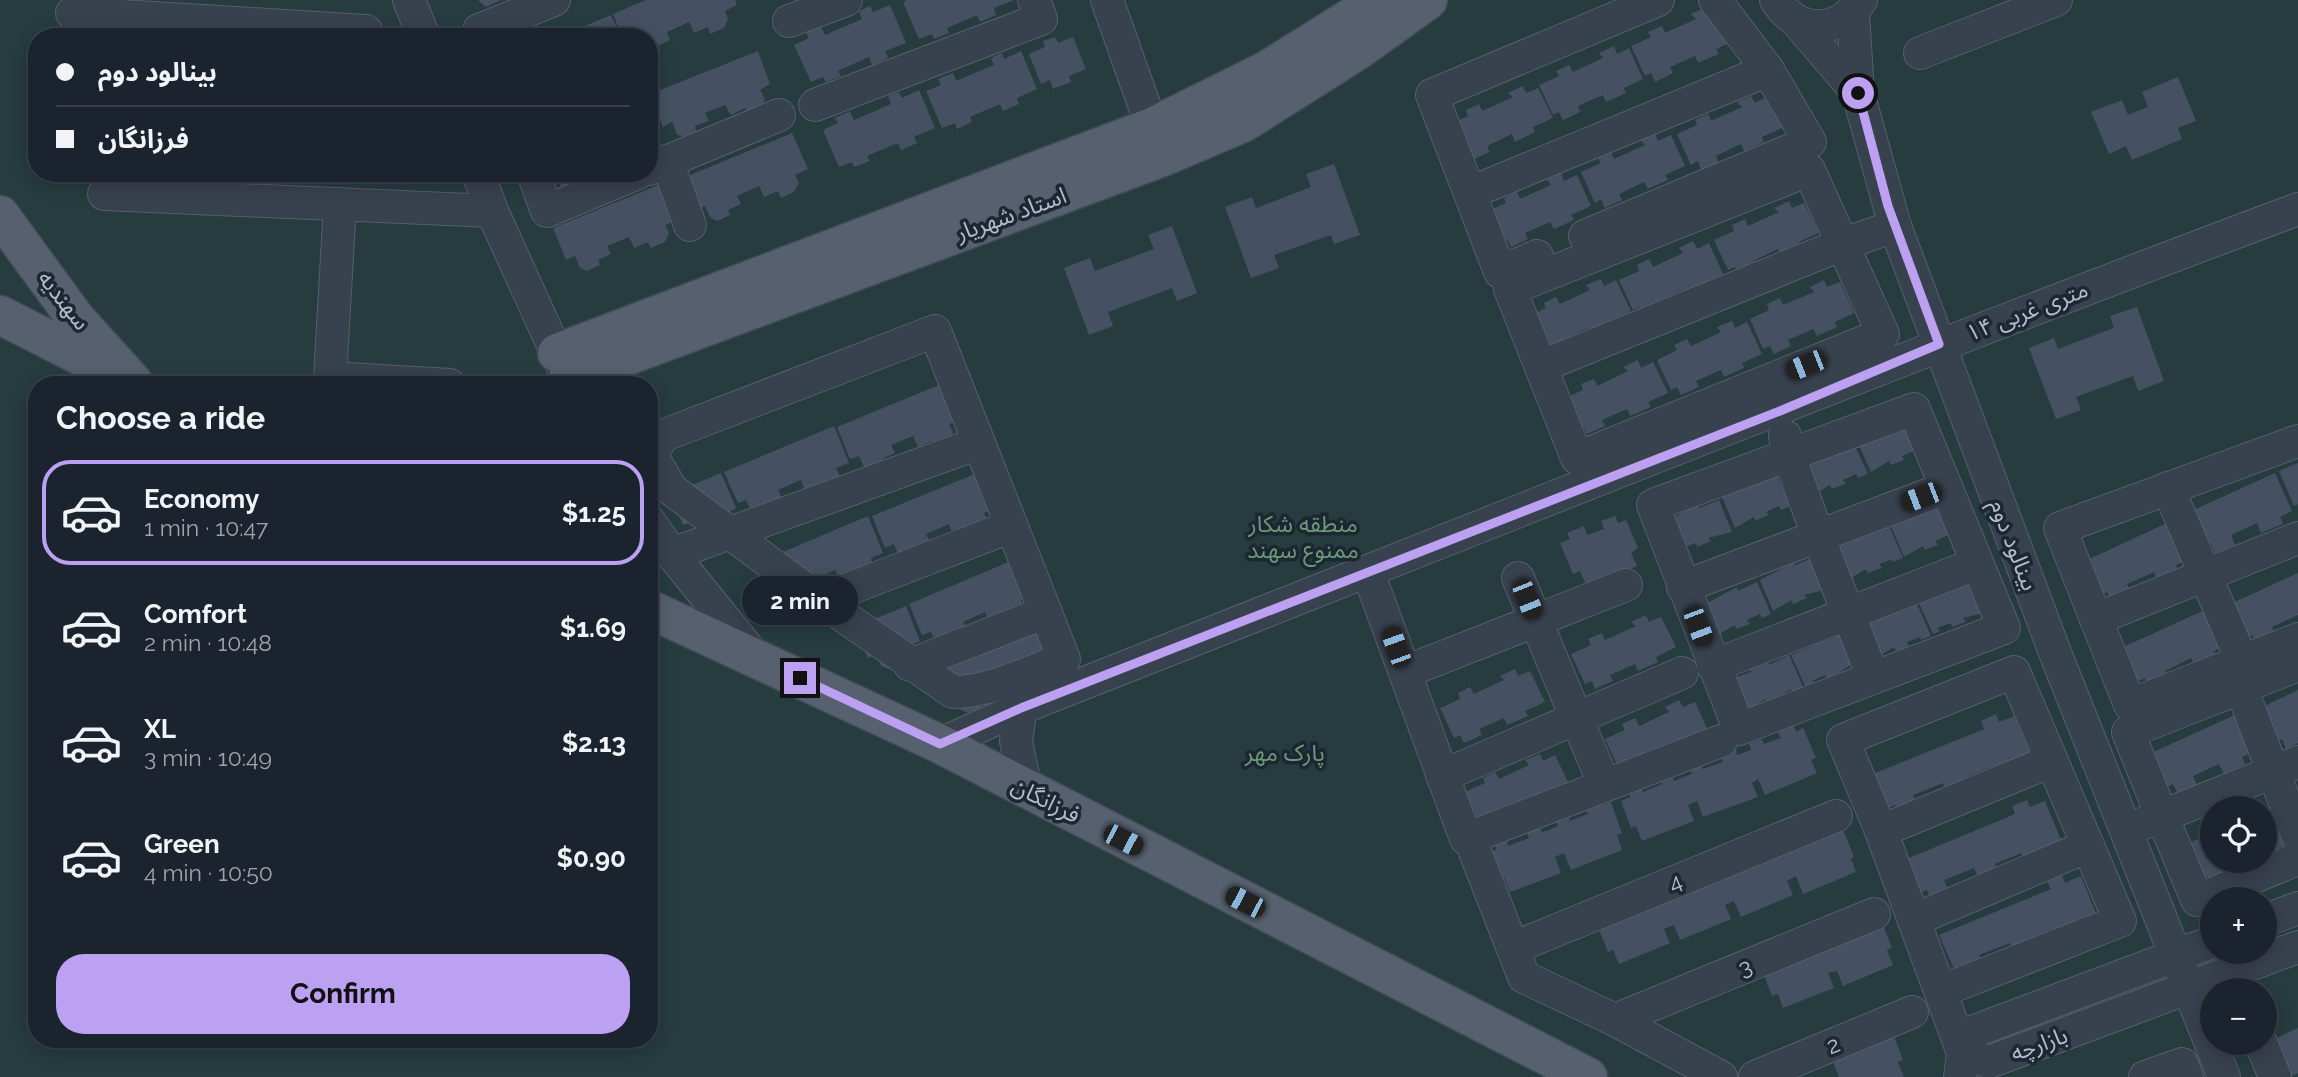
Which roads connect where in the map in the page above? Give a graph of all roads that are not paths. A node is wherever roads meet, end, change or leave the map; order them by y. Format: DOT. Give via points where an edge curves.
graph roads {
  1 [pos="409,0"];
  2 [pos="554,0"];
  3 [pos="846,0"];
  4 [pos="1034,0"];
  5 [pos="1107,0"];
  6 [pos="1379,0"];
  7 [pos="1428,0"];
  8 [pos="1658,0"];
  9 [pos="1715,0"];
  10 [pos="2056,0"];
  11 [pos="1782,6"];
  12 [pos="1857,7"];
  13 [pos="72,13"];
  14 [pos="168,18"];
  15 [pos="789,20"];
  16 [pos="320,28"];
  17 [pos="420,28"];
  18 [pos="483,28"];
  19 [pos="1920,53"];
  20 [pos="1768,70"];
  21 [pos="1858,93"];
  22 [pos="816,105"];
  23 [pos="779,115"];
  24 [pos="1157,142"];
  25 [pos="658,165"];
  26 [pos="481,182"];
  27 [pos="536,182"];
  28 [pos="616,182"];
  29 [pos="159,184"];
  30 [pos="1472,192"];
  31 [pos="104,194"];
  32 [pos="340,204"];
  33 [pos="2298,209"];
  34 [pos="492,211"];
  35 [pos="0,215"];
  36 [pos="690,225"];
  37 [pos="1895,226"];
  38 [pos="1843,244"];
  39 [pos="0,315"];
  40 [pos="1939,344"];
  41 [pos="1542,366"];
  42 [pos="566,372"];
  43 [pos="120,376"];
  44 [pos="129,376"];
  45 [pos="330,376"];
  46 [pos="1780,411"];
  47 [pos="2298,441"];
  48 [pos="979,443"];
  49 [pos="658,444"];
  50 [pos="1789,456"];
  51 [pos="658,466"];
  52 [pos="1946,488"];
  53 [pos="2168,488"];
  54 [pos="1012,526"];
  55 [pos="731,533"];
  56 [pos="658,534"];
  57 [pos="1818,536"];
  58 [pos="2298,538"];
  59 [pos="672,554"];
  60 [pos="1976,564"];
  61 [pos="1368,572"];
  62 [pos="2205,575"];
  63 [pos="1518,578"];
  64 [pos="1626,585"];
  65 [pos="1683,587"];
  66 [pos="820,600"];
  67 [pos="1046,612"];
  68 [pos="658,613"];
  69 [pos="1849,613"];
  70 [pos="2096,620"];
  71 [pos="1535,621"];
  72 [pos="2298,639"];
  73 [pos="754,656"];
  74 [pos="910,665"];
  75 [pos="2298,665"];
  76 [pos="1713,666"];
  77 [pos="1405,672"];
  78 [pos="1682,673"];
  79 [pos="2241,675"];
  80 [pos="1873,677"];
  81 [pos="1021,708"];
  82 [pos="1576,718"];
  83 [pos="1721,741"];
  84 [pos="940,744"];
  85 [pos="2051,761"];
  86 [pos="2286,767"];
  87 [pos="1442,776"];
  88 [pos="1604,784"];
  89 [pos="1026,790"];
  90 [pos="1836,816"];
  91 [pos="2162,816"];
  92 [pos="2126,830"];
  93 [pos="1881,831"];
  94 [pos="2298,836"];
  95 [pos="2088,846"];
  96 [pos="1475,852"];
  97 [pos="2298,859"];
  98 [pos="2298,908"];
  99 [pos="1874,914"];
  100 [pos="2277,916"];
  101 [pos="1914,920"];
  102 [pos="2200,947"];
  103 [pos="2298,947"];
  104 [pos="1513,948"];
  105 [pos="2178,955"];
  106 [pos="2190,989"];
  107 [pos="1941,991"];
  108 [pos="1912,1012"];
  109 [pos="1615,1020"];
  110 [pos="2266,1055"];
  111 [pos="1961,1065"];
  112 [pos="1588,1077"];
  113 [pos="1721,1077"];
  114 [pos="1755,1077"];
  115 [pos="2145,1077"];
  116 [pos="2187,1077"];
  117 [pos="2224,1077"];
  118 [pos="2275,1077"];
  1 -- 17 [label="street"];
  2 -- 18 [label="street"];
  3 -- 15 [label="street"];
  4 -- 22 [label="street" via="1041,19"];
  5 -- 24 [label="street"];
  6 -- 24 [label="main road, استاد شهریار"];
  7 -- 24 [label="main road, استاد شهریار" via="1242,123"];
  8 -- 30 [label="street" via="1432,95"];
  9 -- 20 [label="street"];
  10 -- 19 [label="street"];
  11 -- 12 [label="street" via="1811,27 1840,22"];
  11 -- 21 [label="street, بینالود دوم"];
  12 -- 21 [label="street"];
  13 -- 14 [label="street"];
  14 -- 16 [label="street"];
  20 -- 30 [label="street"];
  20 -- 30 [label="street" via="1811,142 1500,272"];
  21 -- 37 [label="street, بینالود دوم"];
  23 -- 25 [label="street"];
  24 -- 42 [label="main road, استاد شهریار"];
  25 -- 36 [label="street"];
  26 -- 34 [label="street"];
  27 -- 28 [label="street" via="547,211"];
  29 -- 31 [label="street"];
  29 -- 32 [label="street"];
  32 -- 34 [label="street"];
  32 -- 45 [label="street"];
  33 -- 40 [label="street, ۱۴ متری غربی"];
  34 -- 42 [label="street"];
  35 -- 44 [label="main road, سهندیه" via="76,319"];
  37 -- 38 [label="street"];
  37 -- 40 [label="street, بینالود دوم"];
  38 -- 41 [label="street"];
  38 -- 41 [label="street" via="1809,170 1510,289"];
  38 -- 41 [label="street" via="1883,334 1590,453 1577,458"];
  39 -- 43 [label="main road"];
  40 -- 46 [label="street, ۱۴ متری غربی"];
  40 -- 92 [label="street, بینالود دوم"];
  46 -- 50 [label="street"];
  46 -- 61 [label="street, ۱۴ متری غربی"];
  47 -- 53 [label="street"];
  48 -- 49 [label="street" via="935,331 662,436"];
  48 -- 54 [label="street"];
  48 -- 55 [label="street"];
  50 -- 52 [label="street" via="1914,409"];
  50 -- 57 [label="street"];
  50 -- 65 [label="street" via="1653,505"];
  51 -- 55 [label="street" via="672,490"];
  52 -- 57 [label="street"];
  52 -- 60 [label="street"];
  53 -- 62 [label="street"];
  53 -- 70 [label="street" via="2060,528"];
  54 -- 66 [label="street"];
  54 -- 67 [label="street"];
  55 -- 59 [label="street"];
  55 -- 66 [label="street"];
  56 -- 59 [label="street"];
  57 -- 65 [label="street"];
  57 -- 69 [label="street"];
  58 -- 62 [label="street"];
  59 -- 73 [label="street"];
  60 -- 69 [label="street"];
  60 -- 80 [label="street" via="2004,628"];
  61 -- 77 [label="street"];
  61 -- 81 [label="street, ۱۴ متری غربی"];
  62 -- 70 [label="street"];
  62 -- 79 [label="street"];
  63 -- 71 [label="street"];
  64 -- 71 [label="street"];
  65 -- 76 [label="street"];
  66 -- 74 [label="street"];
  67 -- 74 [label="street"];
  67 -- 74 [label="street" via="1064,659 977,691 960,692"];
  68 -- 73 [label="main road, فرزانگان"];
  69 -- 76 [label="street"];
  69 -- 80 [label="street"];
  70 -- 79 [label="street" via="2130,705"];
  71 -- 77 [label="street"];
  71 -- 82 [label="street"];
  72 -- 79 [label="street"];
  73 -- 84 [label="main road, فرزانگان"];
  75 -- 79 [label="street"];
  76 -- 80 [label="street" via="1739,729"];
  77 -- 87 [label="street"];
  78 -- 82 [label="street"];
  79 -- 86 [label="street"];
  79 -- 91 [label="street" via="2128,732"];
  81 -- 84 [label="street, ۱۴ متری غربی"];
  81 -- 89 [label="street" via="1016,741"];
  82 -- 87 [label="street"];
  82 -- 88 [label="street"];
  83 -- 88 [label="street"];
  84 -- 89 [label="main road, فرزانگان"];
  85 -- 93 [label="street"];
  85 -- 93 [label="street" via="2014,672 1843,740"];
  85 -- 95 [label="street"];
  86 -- 91 [label="street"];
  86 -- 94 [label="street"];
  87 -- 88 [label="street" via="1466,839"];
  89 -- 112 [label="main road, فرزانگان"];
  90 -- 104 [label="street, 4"];
  91 -- 92 [label="street"];
  91 -- 97 [label="street" via="2197,900"];
  92 -- 105 [label="street, بینالود دوم"];
  93 -- 101 [label="street"];
  95 -- 101 [label="street"];
  95 -- 107 [label="street" via="2120,921"];
  96 -- 104 [label="street"];
  98 -- 100 [label="street"];
  99 -- 109 [label="street, 3"];
  101 -- 107 [label="street"];
  102 -- 105 [label="street, بازارچه"];
  103 -- 106 [label="street, بازارچه"];
  104 -- 109 [label="street" via="1524,977"];
  105 -- 106 [label="street, بینالود دوم"];
  105 -- 111 [label="street, بازارچه" via="1972,1032"];
  106 -- 111 [label="street, بازارچه" via="1989,1062"];
  106 -- 117 [label="street, بینالود دوم"];
  107 -- 111 [label="street"];
  108 -- 114 [label="street, 2"];
  109 -- 113 [label="street"];
  110 -- 118 [label="street"];
  115 -- 116 [label="street" via="2182,1064"];
}
